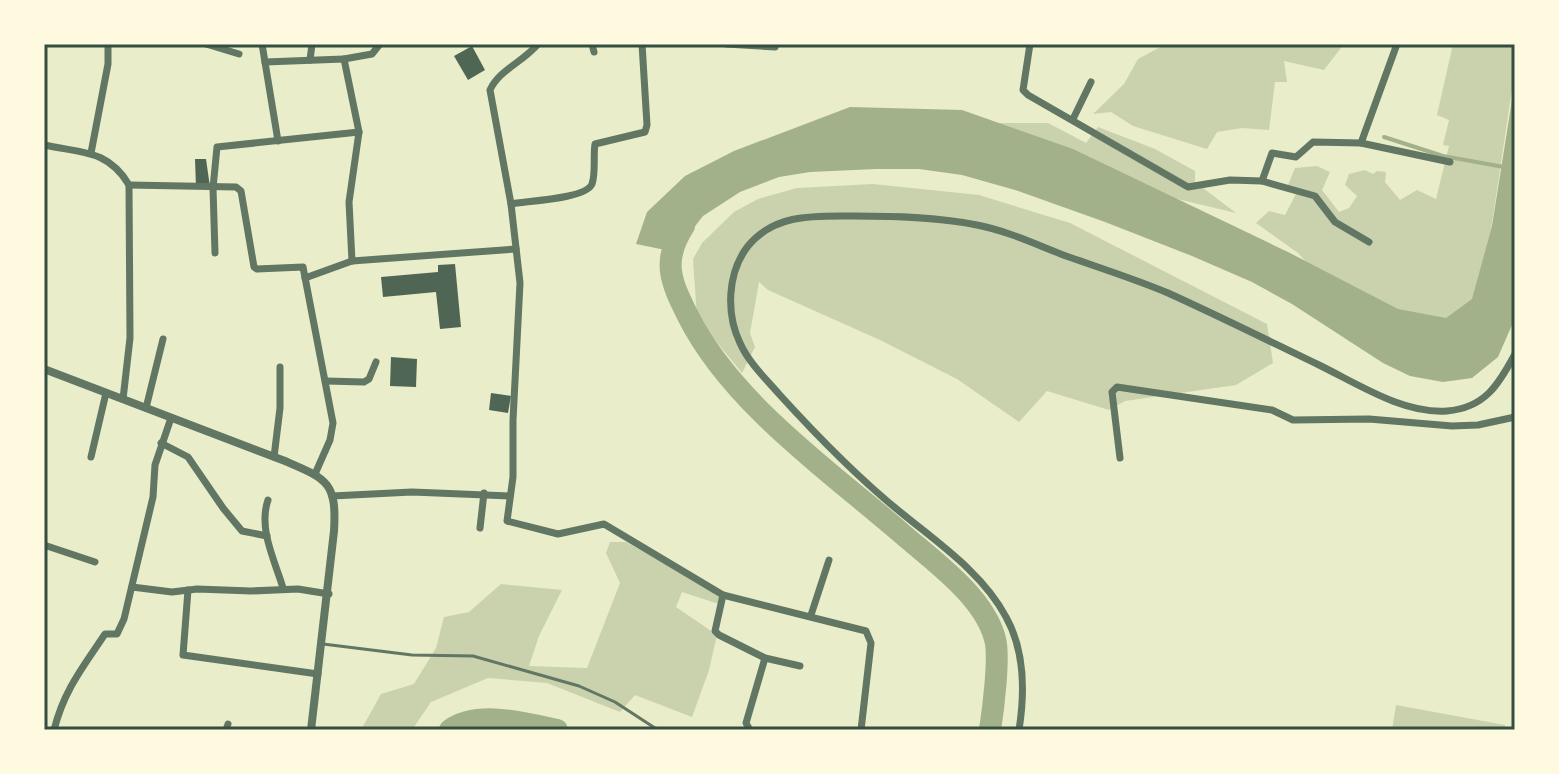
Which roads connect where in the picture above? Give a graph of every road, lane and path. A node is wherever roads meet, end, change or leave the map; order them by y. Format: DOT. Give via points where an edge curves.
graph roads {
  1 [pos="108,44"];
  2 [pos="206,44"];
  3 [pos="262,44"];
  4 [pos="312,44"];
  5 [pos="380,44"];
  6 [pos="538,44"];
  7 [pos="642,44"];
  8 [pos="726,44"];
  9 [pos="1030,44"];
  10 [pos="1397,44"];
  11 [pos="775,47"];
  12 [pos="239,54"];
  13 [pos="344,59"];
  14 [pos="310,60"];
  15 [pos="265,62"];
  16 [pos="1091,82"];
  17 [pos="1073,119"];
  18 [pos="359,132"];
  19 [pos="278,141"];
  20 [pos="1361,143"];
  21 [pos="44,145"];
  22 [pos="91,153"];
  23 [pos="1450,162"];
  24 [pos="1262,181"];
  25 [pos="129,185"];
  26 [pos="213,188"];
  27 [pos="511,204"];
  28 [pos="1369,242"];
  29 [pos="516,249"];
  30 [pos="215,253"];
  31 [pos="352,261"];
  32 [pos="305,278"];
  33 [pos="163,339"];
  34 [pos="1515,354"];
  35 [pos="376,362"];
  36 [pos="280,367"];
  37 [pos="44,369"];
  38 [pos="326,381"];
  39 [pos="106,393"];
  40 [pos="123,399"];
  41 [pos="146,408"];
  42 [pos="1515,417"];
  43 [pos="171,418"];
  44 [pos="161,443"];
  45 [pos="91,457"];
  46 [pos="274,457"];
  47 [pos="1120,458"];
  48 [pos="315,474"];
  49 [pos="484,493"];
  50 [pos="332,496"];
  51 [pos="510,496"];
  52 [pos="268,500"];
  53 [pos="480,528"];
  54 [pos="267,536"];
  55 [pos="44,545"];
  56 [pos="829,560"];
  57 [pos="95,562"];
  58 [pos="132,587"];
  59 [pos="283,588"];
  60 [pos="188,590"];
  61 [pos="329,594"];
  62 [pos="723,595"];
  63 [pos="811,615"];
  64 [pos="323,644"];
  65 [pos="765,658"];
  66 [pos="800,666"];
  67 [pos="318,674"];
  68 [pos="54,730"];
  69 [pos="311,730"];
  70 [pos="658,730"];
  71 [pos="750,730"];
  72 [pos="861,730"];
  73 [pos="1019,730"];
  1 -- 22 [label="street"];
  2 -- 12 [label="street"];
  3 -- 15 [label="street"];
  4 -- 14 [label="street"];
  5 -- 13 [label="street" via="372,54"];
  6 -- 27 [label="street" via="495,79 490,90"];
  7 -- 27 [label="street" via="645,132 595,144 592,184 586,191"];
  8 -- 11 [label="street"];
  9 -- 17 [label="street" via="1023,90"];
  10 -- 20 [label="street"];
  13 -- 14 [label="street"];
  13 -- 18 [label="street"];
  14 -- 15 [label="street"];
  15 -- 19 [label="street"];
  16 -- 17 [label="street"];
  17 -- 24 [label="street" via="1188,187"];
  18 -- 19 [label="street"];
  18 -- 31 [label="street" via="349,202"];
  19 -- 26 [label="street" via="217,147"];
  20 -- 23 [label="street"];
  20 -- 24 [label="street" via="1311,142 1296,157 1272,153"];
  21 -- 22 [label="street"];
  22 -- 25 [label="street" via="115,165"];
  24 -- 28 [label="street" via="1316,197 1335,222"];
  25 -- 26 [label="street"];
  25 -- 40 [label="street" via="130,338"];
  26 -- 30 [label="street"];
  26 -- 32 [label="street" via="234,186 241,191 254,267 302,266"];
  27 -- 29 [label="street"];
  29 -- 31 [label="street"];
  29 -- 51 [label="street" via="520,313"];
  31 -- 32 [label="street"];
  32 -- 38 [label="street"];
  33 -- 41 [label="street"];
  34 -- 73 [label="street" via="1480,402 1449,411 1424,409 1383,396 1166,293 992,229 932,219 816,216 768,228 746,249 732,281 730,310 737,338 754,366 838,456 978,578 997,602 1015,635 1020,658"];
  35 -- 38 [label="street" via="364,382"];
  36 -- 46 [label="street"];
  37 -- 39 [label="street"];
  38 -- 48 [label="street" via="333,431"];
  39 -- 40 [label="street"];
  39 -- 45 [label="street"];
  40 -- 41 [label="street"];
  41 -- 43 [label="street"];
  42 -- 47 [label="street" via="1452,426 1383,419 1293,420 1272,410 1117,387 1112,392"];
  43 -- 44 [label="street"];
  43 -- 46 [label="street"];
  44 -- 54 [label="street" via="188,457 242,531"];
  44 -- 58 [label="street"];
  46 -- 48 [label="street"];
  48 -- 50 [label="street" via="330,486"];
  49 -- 50 [label="street"];
  49 -- 51 [label="street"];
  49 -- 53 [label="street"];
  50 -- 61 [label="street"];
  51 -- 62 [label="street" via="509,524 558,534 604,524"];
  52 -- 54 [label="street"];
  54 -- 59 [label="street"];
  55 -- 57 [label="street"];
  56 -- 63 [label="street"];
  58 -- 60 [label="street"];
  58 -- 68 [label="street" via="118,632 107,632 72,684 61,701"];
  59 -- 60 [label="street"];
  59 -- 61 [label="street"];
  60 -- 67 [label="street" via="183,655"];
  61 -- 64 [label="street"];
  62 -- 63 [label="street"];
  62 -- 65 [label="street" via="715,631"];
  63 -- 72 [label="street" via="869,636"];
  64 -- 67 [label="street"];
  64 -- 70 [label="lane" via="473,656 579,686"];
  65 -- 66 [label="street"];
  65 -- 71 [label="street" via="746,723"];
  67 -- 69 [label="street"];
}
